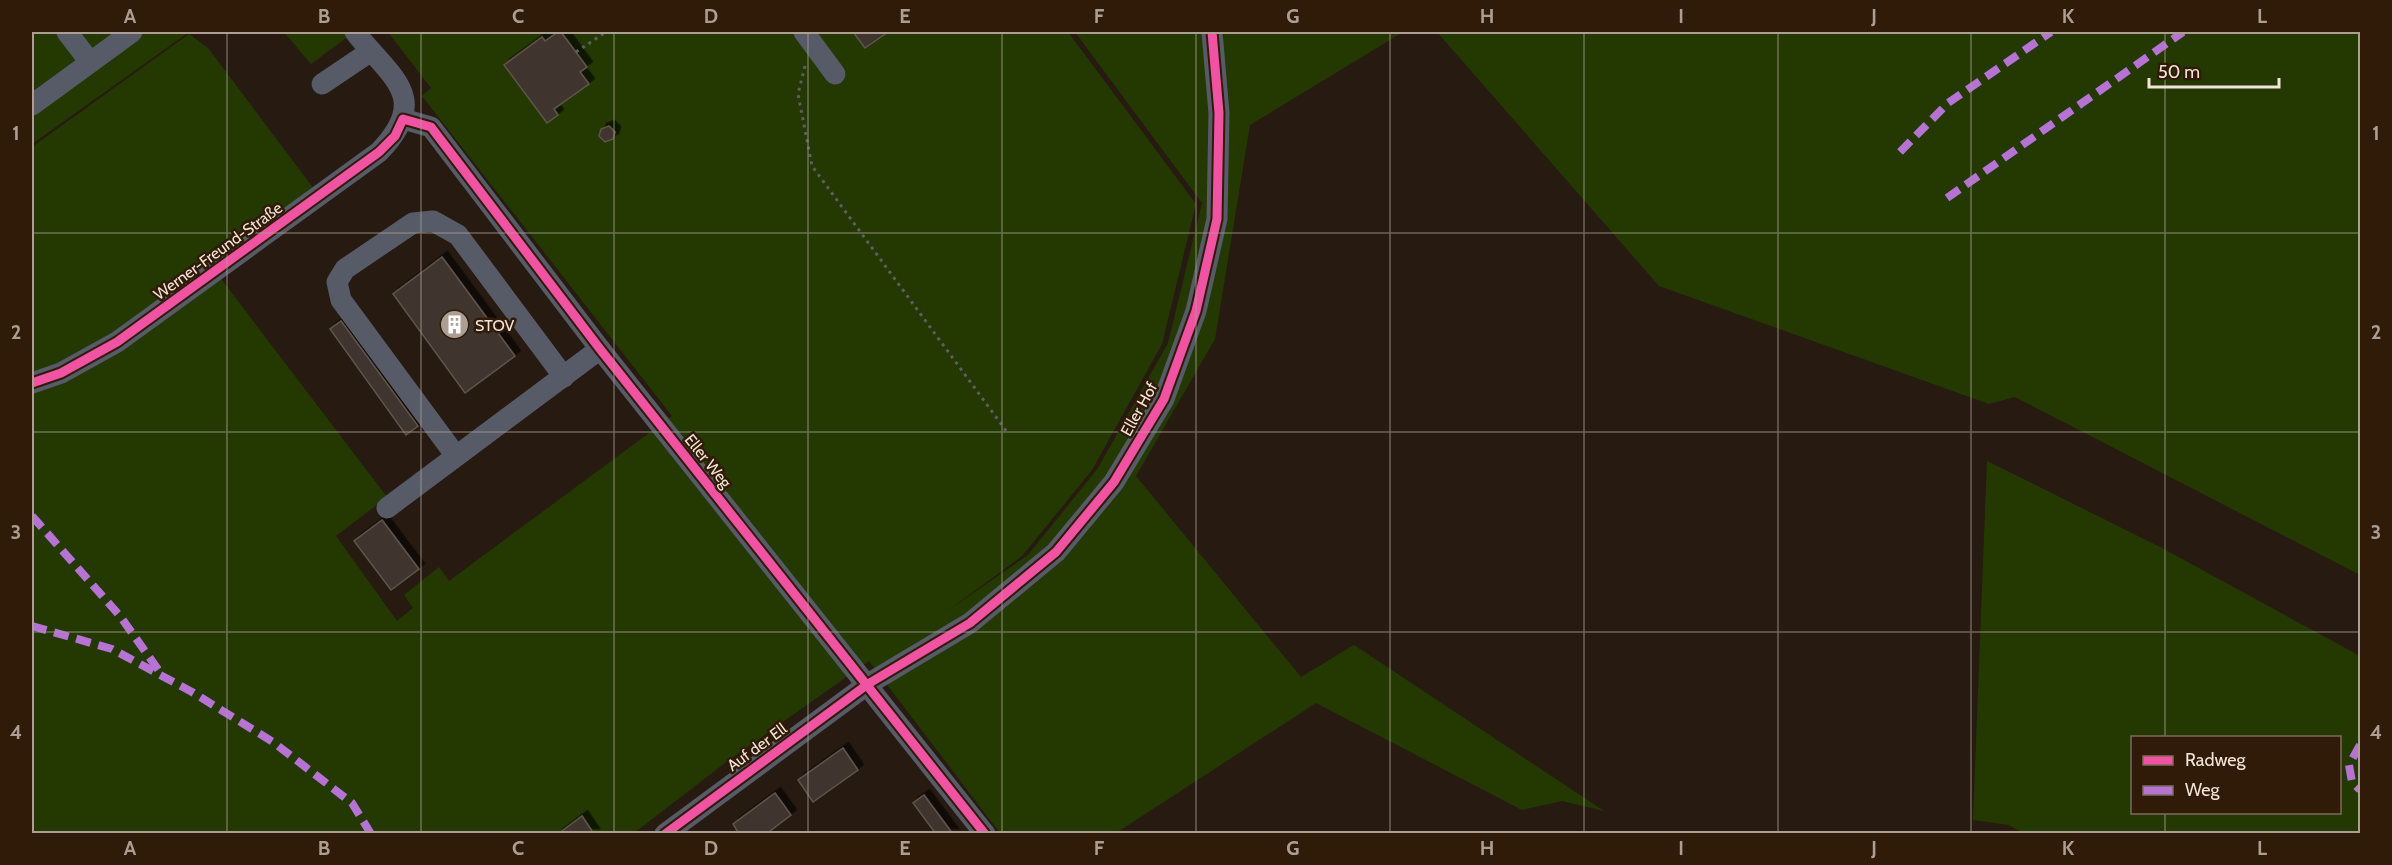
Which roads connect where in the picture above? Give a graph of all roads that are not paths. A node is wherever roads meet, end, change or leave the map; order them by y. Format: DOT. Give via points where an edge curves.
graph roads {
  1 [pos="67,32"];
  2 [pos="132,32"];
  3 [pos="355,32"];
  4 [pos="1212,32"];
  5 [pos="809,38"];
  6 [pos="371,51"];
  7 [pos="90,62"];
  8 [pos="835,74"];
  9 [pos="322,84"];
  10 [pos="32,105"];
  11 [pos="403,119"];
  12 [pos="600,349"];
  13 [pos="564,377"];
  14 [pos="32,383"];
  15 [pos="456,456"];
  16 [pos="387,508"];
  17 [pos="868,684"];
  18 [pos="665,834"];
  19 [pos="985,834"];
  1 -- 7 [label="street"];
  2 -- 7 [label="street"];
  3 -- 6 [label="street"];
  4 -- 17 [label="street, Eller Hof" via="1219,113 1217,219 1196,311 1164,399 1114,482 1056,552 970,623"];
  5 -- 8 [label="street"];
  6 -- 9 [label="street"];
  6 -- 11 [label="street" via="400,86 405,99"];
  7 -- 10 [label="street"];
  11 -- 12 [label="street, Eller Weg" via="431,126"];
  11 -- 14 [label="street, Werner-Freund-Straße" via="395,136 379,153 126,335 61,373"];
  12 -- 13 [label="street"];
  12 -- 17 [label="street, Eller Weg"];
  13 -- 15 [label="street"];
  13 -- 15 [label="street" via="458,235 433,221 413,224 345,269 337,282 341,300"];
  15 -- 16 [label="street"];
  17 -- 18 [label="street, Auf der Ell"];
  17 -- 19 [label="street, Eller Weg"];
}
